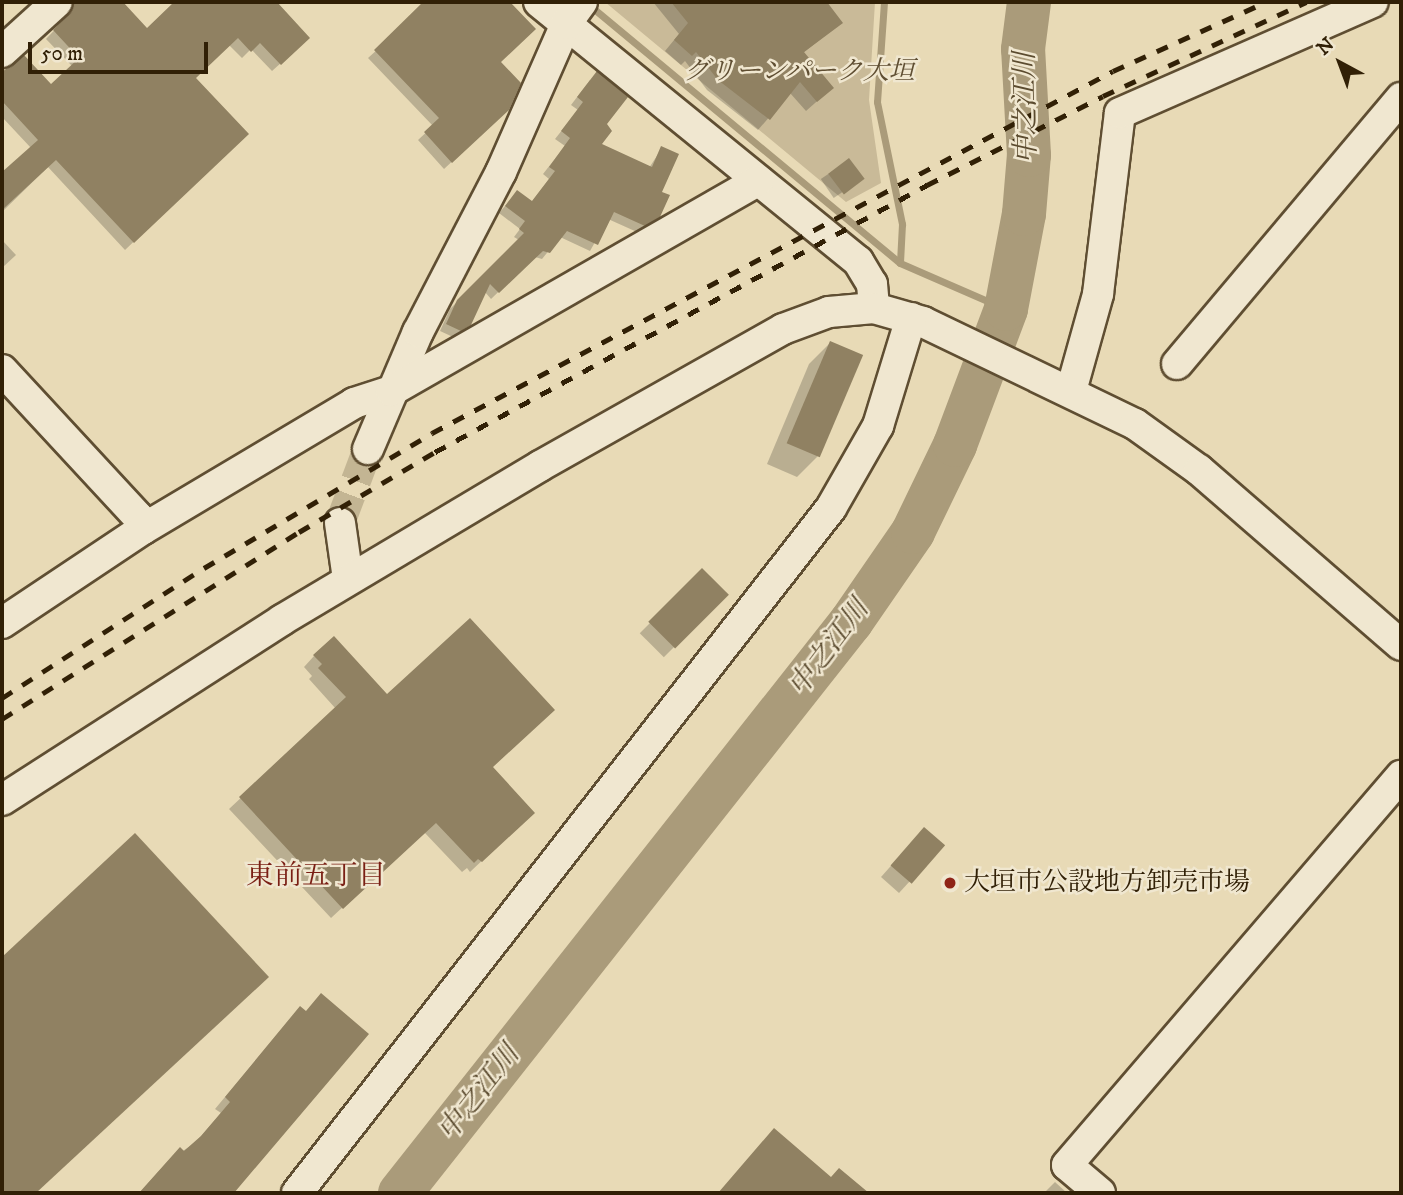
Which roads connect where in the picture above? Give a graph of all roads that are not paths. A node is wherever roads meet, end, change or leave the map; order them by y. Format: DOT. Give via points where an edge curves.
graph roads {
  1 [pos="57,2"];
  2 [pos="539,2"];
  3 [pos="1373,2"];
  4 [pos="573,13"];
  5 [pos="2,52"];
  6 [pos="1401,98"];
  7 [pos="758,181"];
  8 [pos="874,308"];
  9 [pos="917,320"];
  10 [pos="1177,364"];
  11 [pos="2,370"];
  12 [pos="1061,386"];
  13 [pos="391,391"];
  14 [pos="368,449"];
  15 [pos="341,523"];
  16 [pos="143,529"];
  17 [pos="348,579"];
  18 [pos="2,622"];
  19 [pos="1401,645"];
  20 [pos="1401,776"];
  21 [pos="2,800"];
  22 [pos="297,1193"];
  23 [pos="1100,1193"];
  1 -- 5 [label="street"];
  2 -- 4 [label="street"];
  3 -- 12 [label="street" via="1120,113 1098,294"];
  4 -- 7 [label="street"];
  4 -- 13 [label="street" via="501,172"];
  6 -- 10 [label="street"];
  7 -- 8 [label="street" via="858,261 872,284"];
  7 -- 13 [label="street"];
  8 -- 9 [label="street"];
  8 -- 17 [label="street" via="829,312 783,329"];
  9 -- 12 [label="street"];
  9 -- 22 [label="street" via="878,426 831,508"];
  11 -- 16 [label="street" via="138,517"];
  12 -- 19 [label="street" via="1135,424 1199,470"];
  13 -- 14 [label="street"];
  13 -- 16 [label="street" via="354,403"];
  15 -- 17 [label="street"];
  16 -- 18 [label="street"];
  17 -- 21 [label="street"];
  20 -- 23 [label="street" via="1067,1165"];
}
